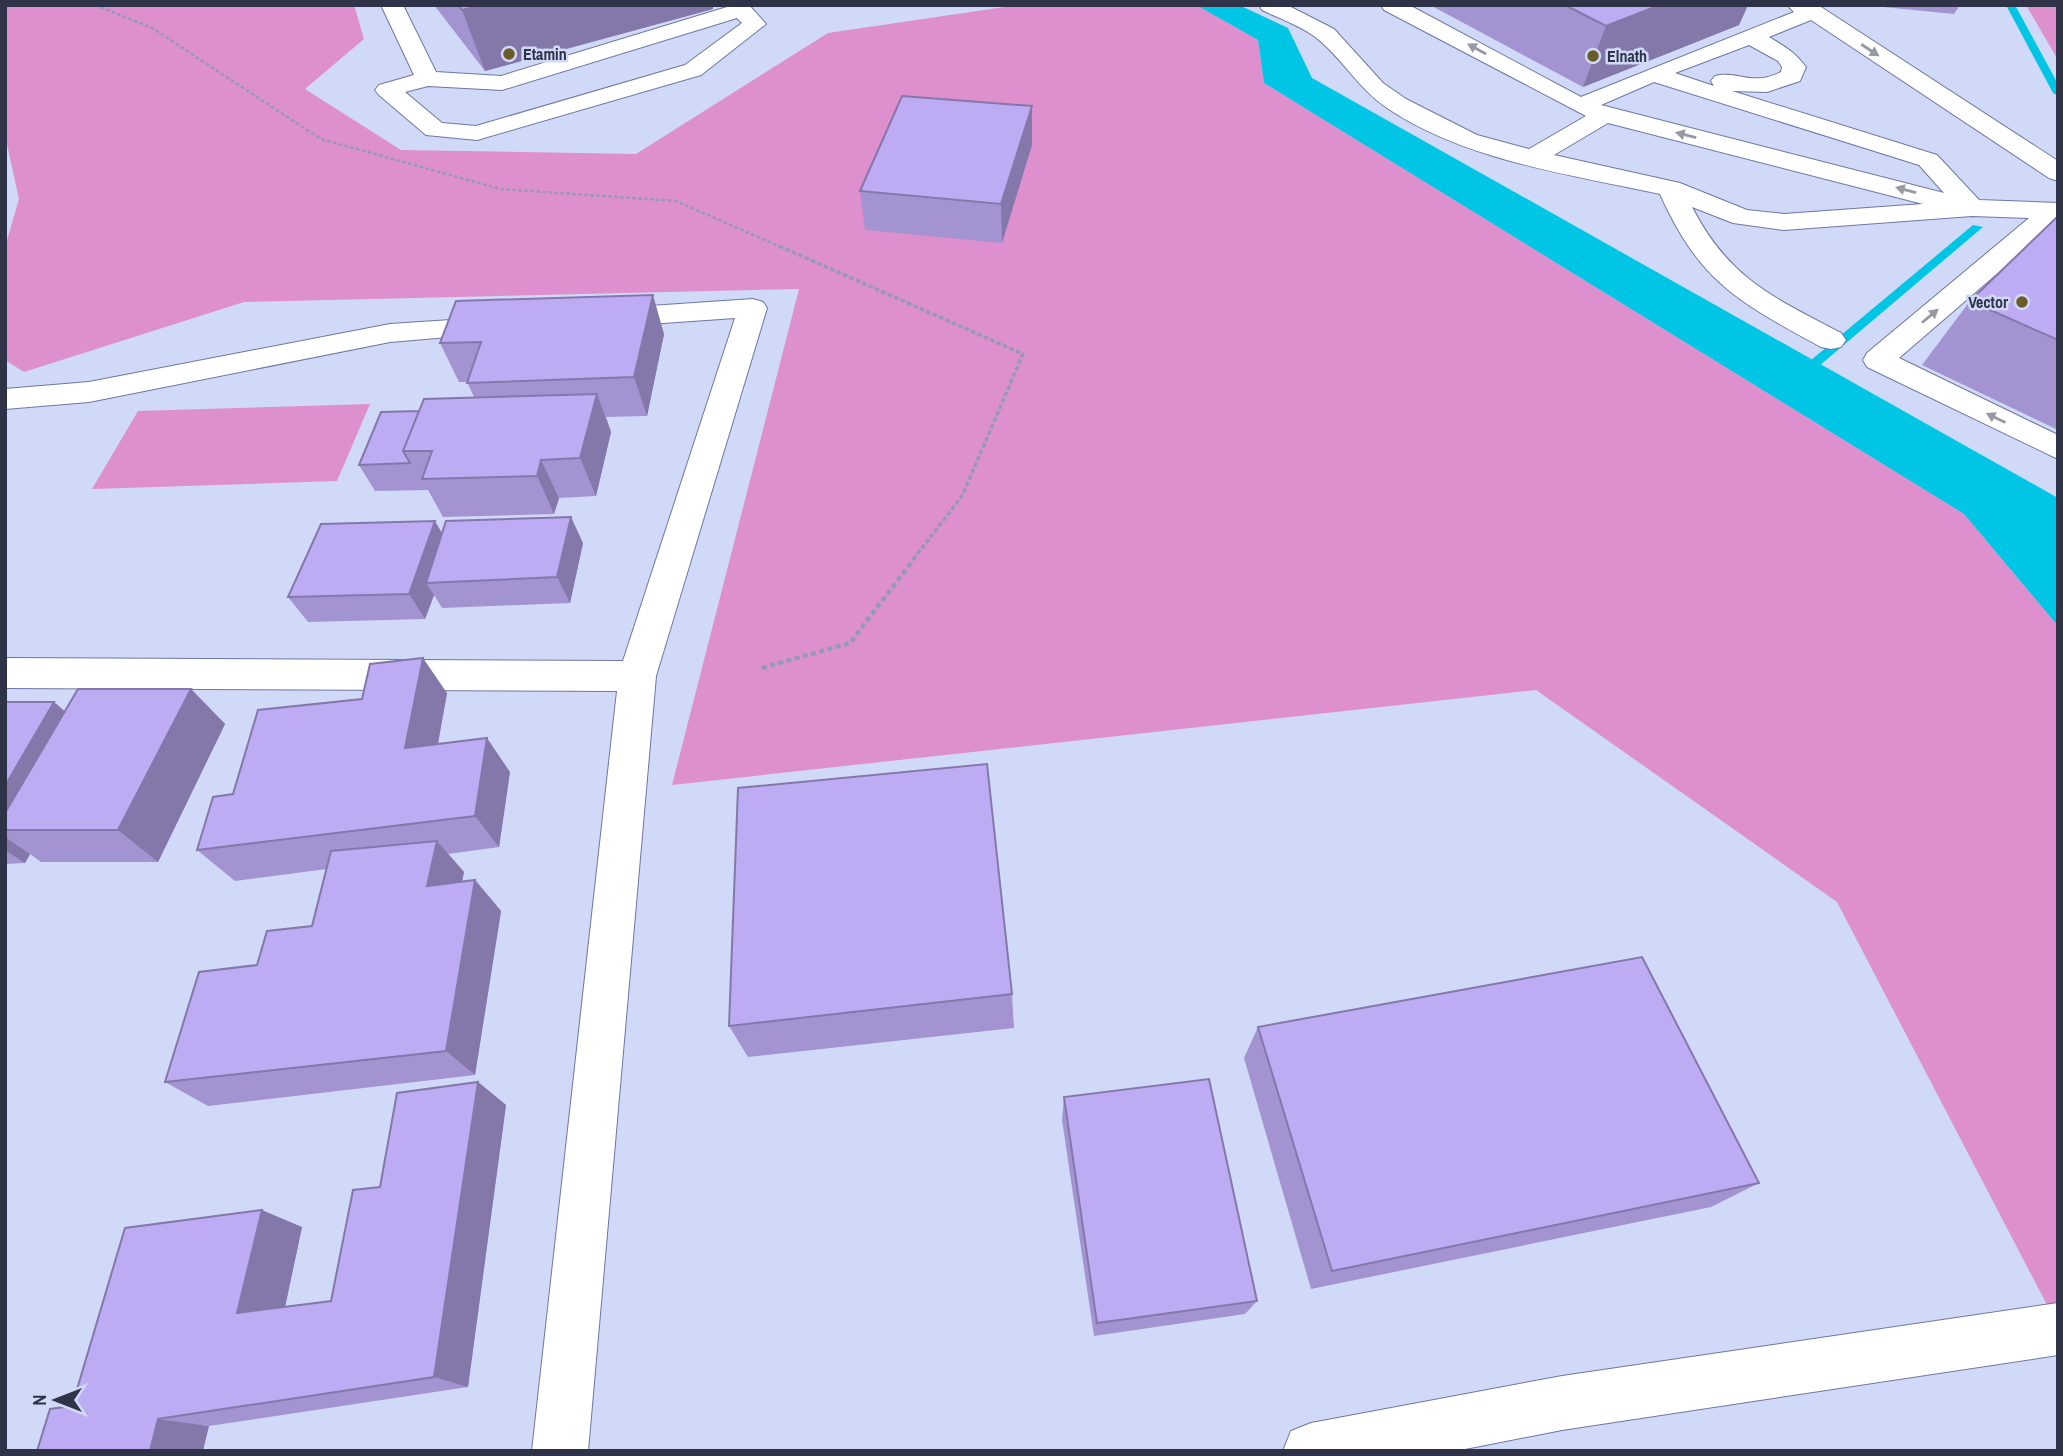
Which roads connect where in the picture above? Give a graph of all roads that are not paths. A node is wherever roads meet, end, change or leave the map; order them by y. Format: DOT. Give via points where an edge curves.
graph roads {
  1 [pos="391,5"];
  2 [pos="1270,5"];
  3 [pos="1392,5"];
  4 [pos="738,8"];
  5 [pos="1805,9"];
  6 [pos="1750,36"];
  7 [pos="1653,74"];
  8 [pos="427,79"];
  9 [pos="1721,80"];
  10 [pos="1580,106"];
  11 [pos="1605,115"];
  12 [pos="1532,158"];
  13 [pos="2058,173"];
  14 [pos="1671,190"];
  15 [pos="1972,208"];
  16 [pos="2056,211"];
  17 [pos="572,321"];
  18 [pos="530,323"];
  19 [pos="1832,340"];
  20 [pos="5,399"];
  21 [pos="2058,449"];
  22 [pos="5,673"];
  23 [pos="637,676"];
  24 [pos="2058,1329"];
  25 [pos="560,1451"];
  26 [pos="1311,1451"];
  1 -- 8 [label="street"];
  2 -- 12 [label="street" via="1326,34 1397,104 1468,140"];
  10 -- 3 [label="street, one-way"];
  4 -- 8 [label="street" via="502,83"];
  4 -- 8 [label="street" via="755,24 693,70 477,133 435,130 387,90"];
  5 -- 6 [label="street"];
  5 -- 13 [label="street, one-way"];
  6 -- 7 [label="street"];
  6 -- 9 [label="street" via="1786,56 1794,67 1792,76 1766,86 1746,87"];
  7 -- 10 [label="street"];
  7 -- 15 [label="street" via="1928,160"];
  10 -- 11 [label="street"];
  11 -- 12 [label="street"];
  15 -- 11 [label="street, one-way"];
  12 -- 14 [label="street"];
  14 -- 15 [label="street" via="1742,217 1784,222"];
  14 -- 19 [label="street" via="1689,229 1719,269 1740,287"];
  15 -- 16 [label="street"];
  21 -- 16 [label="street, one-way" via="1878,360"];
  17 -- 23 [label="street" via="753,308"];
  18 -- 20 [label="street" via="390,333 89,392"];
  22 -- 23 [label="street"];
  23 -- 25 [label="street"];
  24 -- 26 [label="street" via="1562,1403"];
}
